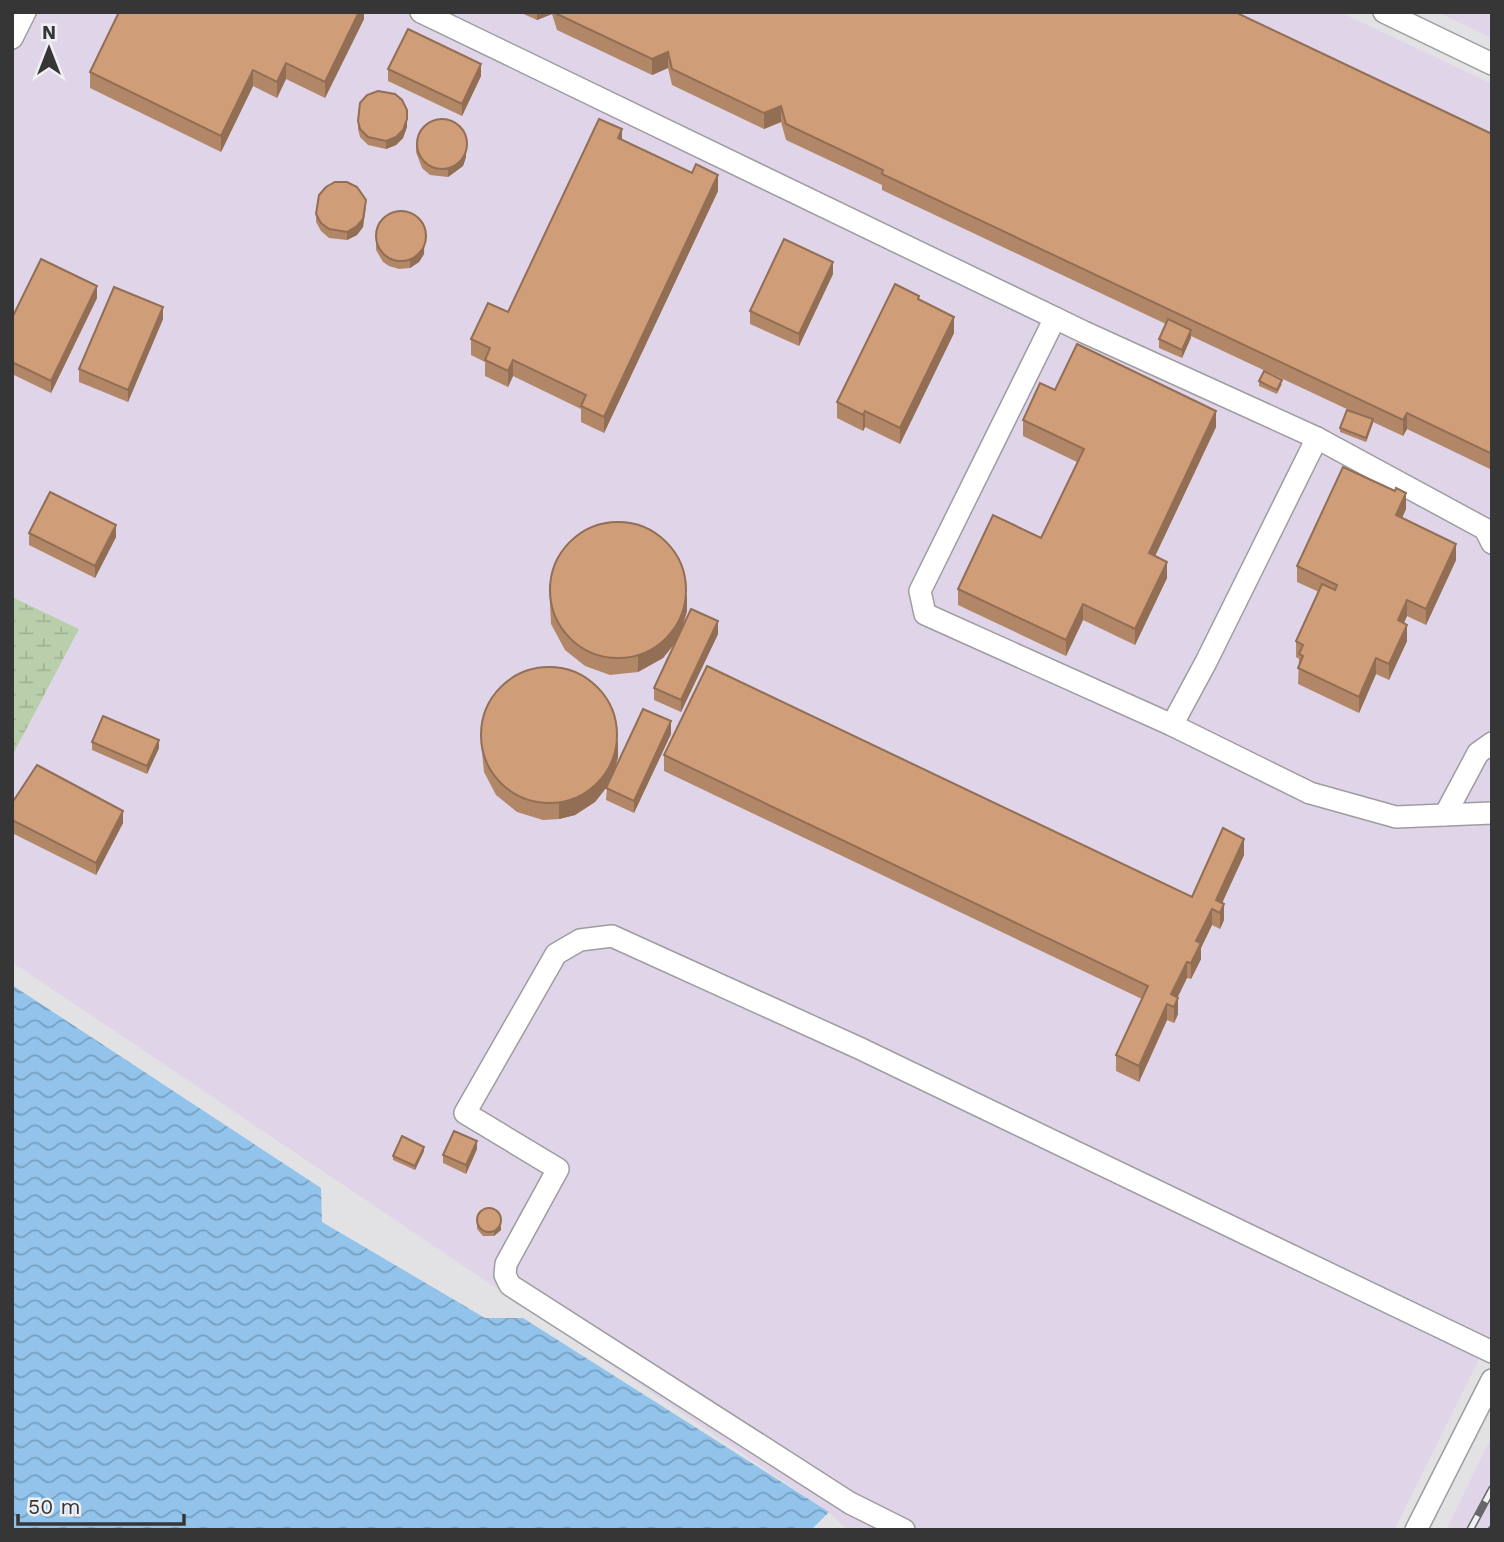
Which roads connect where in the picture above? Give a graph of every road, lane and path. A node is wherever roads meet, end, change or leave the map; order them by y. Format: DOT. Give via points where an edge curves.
graph roads {
  1 [pos="25,12"];
  2 [pos="421,12"];
  3 [pos="1384,12"];
  4 [pos="12,38"];
  5 [pos="1492,64"];
  6 [pos="1055,318"];
  7 [pos="1317,438"];
  8 [pos="1492,543"];
  9 [pos="1172,725"];
  10 [pos="1492,743"];
  11 [pos="1492,813"];
  12 [pos="1445,815"];
  13 [pos="1492,1352"];
  14 [pos="1492,1380"];
  15 [pos="1486,1405"];
  16 [pos="904,1530"];
  17 [pos="1416,1530"];
  1 -- 4 [label="street"];
  2 -- 6 [label="street"];
  3 -- 5 [label="street"];
  6 -- 7 [label="street"];
  6 -- 9 [label="street" via="920,591 925,614"];
  7 -- 8 [label="street" via="1485,529"];
  7 -- 9 [label="street"];
  9 -- 12 [label="street" via="1310,793 1395,817"];
  10 -- 12 [label="street" via="1478,753"];
  11 -- 12 [label="street"];
  13 -- 16 [label="street" via="859,1048 612,936 580,940 556,954 465,1113 558,1169 506,1264 510,1285 850,1503"];
  14 -- 15 [label="street"];
  15 -- 17 [label="street"];
}
